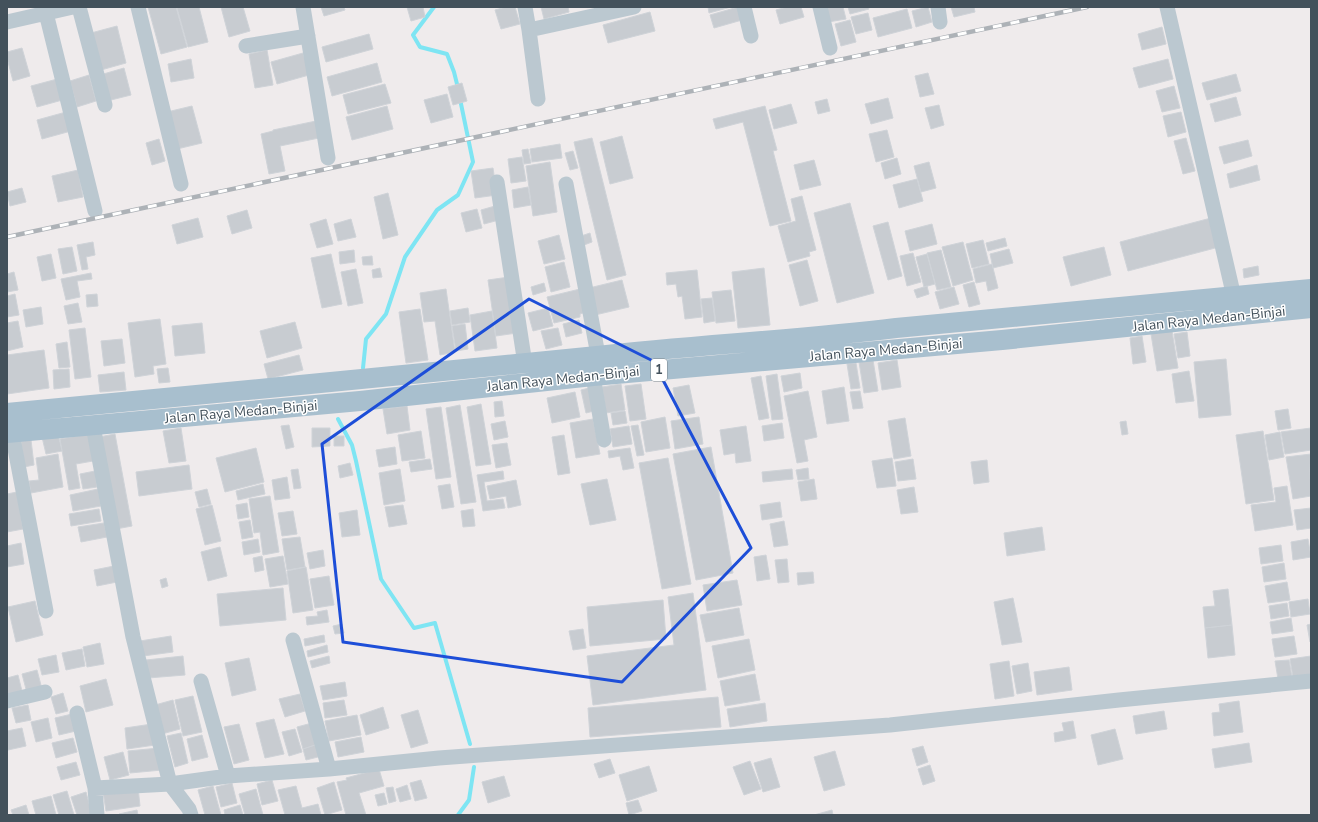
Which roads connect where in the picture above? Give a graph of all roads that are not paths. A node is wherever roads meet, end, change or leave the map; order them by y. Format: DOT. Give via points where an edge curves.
graph roads {
  1 [pos="73,7"];
  2 [pos="79,7"];
  3 [pos="138,7"];
  4 [pos="303,7"];
  5 [pos="525,7"];
  6 [pos="634,7"];
  7 [pos="744,7"];
  8 [pos="820,7"];
  9 [pos="938,7"];
  10 [pos="1167,7"];
  11 [pos="46,13"];
  12 [pos="7,22"];
  13 [pos="940,22"];
  14 [pos="529,30"];
  15 [pos="308,36"];
  16 [pos="751,36"];
  17 [pos="246,46"];
  18 [pos="830,48"];
  19 [pos="538,100"];
  20 [pos="105,105"];
  21 [pos="328,158"];
  22 [pos="497,182"];
  23 [pos="181,184"];
  24 [pos="566,184"];
  25 [pos="95,212"];
  26 [pos="1311,289"];
  27 [pos="1234,297"];
  28 [pos="1311,308"];
  29 [pos="598,355"];
  30 [pos="525,364"];
  31 [pos="593,376"];
  32 [pos="7,413"];
  33 [pos="93,426"];
  34 [pos="10,433"];
  35 [pos="604,440"];
  36 [pos="46,611"];
  37 [pos="293,640"];
  38 [pos="201,681"];
  39 [pos="1311,681"];
  40 [pos="45,692"];
  41 [pos="7,701"];
  42 [pos="77,713"];
  43 [pos="329,769"];
  44 [pos="228,776"];
  45 [pos="170,784"];
  46 [pos="95,788"];
  47 [pos="97,815"];
  48 [pos="191,815"];
  1 -- 11 [label="street"];
  2 -- 20 [label="street"];
  3 -- 23 [label="street"];
  4 -- 15 [label="street"];
  5 -- 14 [label="street"];
  6 -- 14 [label="street"];
  7 -- 16 [label="street"];
  8 -- 18 [label="street"];
  9 -- 13 [label="street"];
  10 -- 27 [label="street"];
  11 -- 12 [label="street"];
  11 -- 25 [label="street"];
  14 -- 19 [label="street"];
  15 -- 17 [label="street"];
  15 -- 21 [label="street"];
  22 -- 30 [label="street"];
  24 -- 29 [label="street"];
  26 -- 27 [label="main road, Jalan Raya Medan-Binjai / 1"];
  27 -- 29 [label="main road, Jalan Raya Medan-Binjai / 1"];
  28 -- 31 [label="main road, Jalan Raya Medan-Binjai / 1" via="1002,340"];
  29 -- 30 [label="main road, Jalan Raya Medan-Binjai / 1"];
  29 -- 31 [label="street"];
  30 -- 32 [label="main road, Jalan Raya Medan-Binjai / 1"];
  31 -- 33 [label="main road, Jalan Raya Medan-Binjai / 1"];
  31 -- 35 [label="street"];
  33 -- 34 [label="main road, Jalan Raya Medan-Binjai / 1"];
  33 -- 45 [label="street" via="133,637"];
  34 -- 36 [label="street"];
  37 -- 43 [label="street"];
  38 -- 44 [label="street"];
  39 -- 43 [label="street" via="890,725 438,758"];
  40 -- 41 [label="street"];
  42 -- 46 [label="street"];
  43 -- 44 [label="street"];
  44 -- 45 [label="street"];
  45 -- 46 [label="street"];
  45 -- 48 [label="street"];
  46 -- 47 [label="street"];
}
